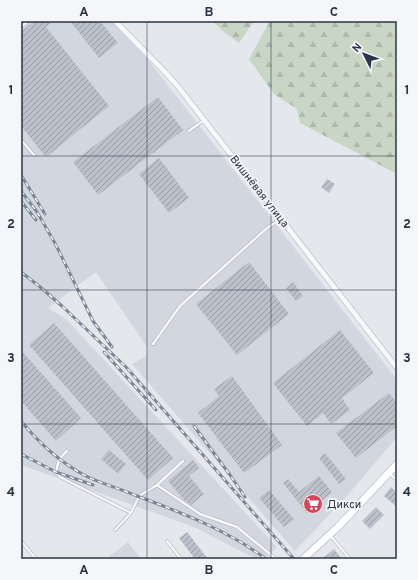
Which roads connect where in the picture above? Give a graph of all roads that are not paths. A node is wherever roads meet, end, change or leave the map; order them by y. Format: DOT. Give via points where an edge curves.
graph roads {
  1 [pos="28,21"];
  2 [pos="115,21"];
  3 [pos="21,27"];
  4 [pos="204,120"];
  5 [pos="189,131"];
  6 [pos="21,140"];
  7 [pos="34,155"];
  8 [pos="282,218"];
  9 [pos="153,344"];
  10 [pos="397,368"];
  11 [pos="67,451"];
  12 [pos="183,461"];
  13 [pos="397,464"];
  14 [pos="388,473"];
  15 [pos="397,480"];
  16 [pos="157,485"];
  17 [pos="131,513"];
  18 [pos="115,530"];
  19 [pos="330,535"];
  20 [pos="21,541"];
  21 [pos="167,541"];
  22 [pos="179,558"];
  23 [pos="36,559"];
  24 [pos="276,559"];
  25 [pos="303,559"];
  26 [pos="350,559"];
  1 -- 3 [label="lane"];
  2 -- 4 [label="street, Вишнёвая улица" via="162,68"];
  4 -- 5 [label="lane"];
  4 -- 8 [label="street, Вишнёвая улица"];
  6 -- 7 [label="lane"];
  8 -- 9 [label="lane" via="267,228 180,306"];
  8 -- 10 [label="street, Вишнёвая улица"];
  11 -- 17 [label="lane" via="59,459 56,472 60,476"];
  12 -- 16 [label="lane"];
  13 -- 14 [label="street"];
  14 -- 15 [label="lane"];
  14 -- 19 [label="street"];
  16 -- 17 [label="lane" via="139,496"];
  16 -- 24 [label="lane" via="200,514 237,527"];
  17 -- 18 [label="lane"];
  19 -- 25 [label="street"];
  19 -- 26 [label="lane"];
  20 -- 23 [label="lane"];
  21 -- 22 [label="lane"];
}
